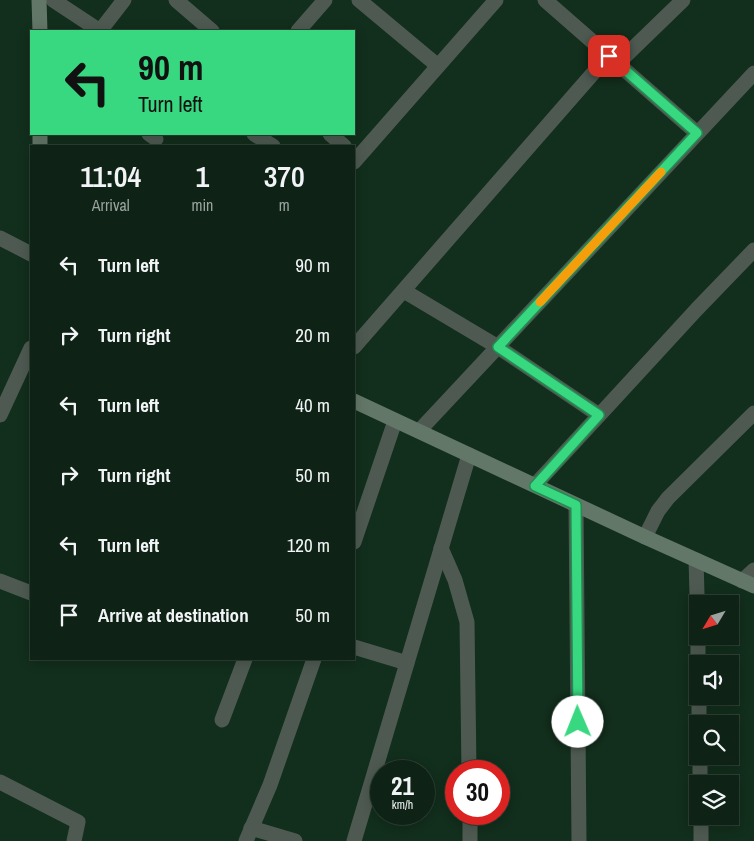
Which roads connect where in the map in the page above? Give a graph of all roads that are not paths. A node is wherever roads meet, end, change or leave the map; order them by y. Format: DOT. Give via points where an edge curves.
graph roads {
  1 [pos="39,0"];
  2 [pos="53,0"];
  3 [pos="124,0"];
  4 [pos="176,0"];
  5 [pos="325,0"];
  6 [pos="358,0"];
  7 [pos="496,0"];
  8 [pos="545,0"];
  9 [pos="683,0"];
  10 [pos="40,30"];
  11 [pos="98,30"];
  12 [pos="101,30"];
  13 [pos="211,30"];
  14 [pos="299,30"];
  15 [pos="614,59"];
  16 [pos="438,66"];
  17 [pos="754,74"];
  18 [pos="697,133"];
  19 [pos="256,135"];
  20 [pos="331,135"];
  21 [pos="271,145"];
  22 [pos="343,145"];
  23 [pos="355,158"];
  24 [pos="0,238"];
  25 [pos="754,250"];
  26 [pos="30,253"];
  27 [pos="404,291"];
  28 [pos="355,346"];
  29 [pos="498,347"];
  30 [pos="30,350"];
  31 [pos="355,401"];
  32 [pos="754,413"];
  33 [pos="0,415"];
  34 [pos="599,415"];
  35 [pos="395,421"];
  36 [pos="419,431"];
  37 [pos="469,455"];
  38 [pos="535,486"];
  39 [pos="576,505"];
  40 [pos="645,537"];
  41 [pos="355,539"];
  42 [pos="441,548"];
  43 [pos="696,560"];
  44 [pos="754,570"];
  45 [pos="0,581"];
  46 [pos="748,584"];
  47 [pos="30,593"];
  48 [pos="697,595"];
  49 [pos="355,647"];
  50 [pos="245,660"];
  51 [pos="314,660"];
  52 [pos="407,663"];
  53 [pos="222,720"];
  54 [pos="469,760"];
  55 [pos="0,782"];
  56 [pos="470,825"];
  57 [pos="701,825"];
  58 [pos="249,834"];
  59 [pos="74,841"];
  60 [pos="295,841"];
  61 [pos="354,841"];
  62 [pos="470,841"];
  63 [pos="579,841"];
  64 [pos="701,841"];
  1 -- 10 [label="main road"];
  2 -- 11 [label="street"];
  3 -- 12 [label="street"];
  4 -- 13 [label="street"];
  5 -- 14 [label="street"];
  6 -- 16 [label="street"];
  7 -- 16 [label="street"];
  8 -- 15 [label="street"];
  9 -- 15 [label="street"];
  15 -- 18 [label="street"];
  15 -- 27 [label="street"];
  16 -- 23 [label="street"];
  17 -- 18 [label="street"];
  18 -- 29 [label="street"];
  19 -- 21 [label="street"];
  20 -- 22 [label="street"];
  24 -- 26 [label="street"];
  25 -- 34 [label="street"];
  27 -- 28 [label="street"];
  27 -- 29 [label="street"];
  29 -- 34 [label="street"];
  29 -- 36 [label="street"];
  30 -- 33 [label="street"];
  31 -- 35 [label="main road"];
  32 -- 40 [label="street" via="668,498"];
  34 -- 38 [label="street"];
  35 -- 36 [label="main road"];
  35 -- 41 [label="street"];
  36 -- 37 [label="main road"];
  37 -- 38 [label="main road"];
  37 -- 42 [label="street"];
  38 -- 39 [label="main road"];
  39 -- 40 [label="main road"];
  39 -- 63 [label="street"];
  40 -- 43 [label="main road"];
  42 -- 52 [label="street"];
  42 -- 54 [label="street" via="455,580 467,622"];
  43 -- 46 [label="main road"];
  43 -- 48 [label="street"];
  44 -- 46 [label="street"];
  45 -- 47 [label="street"];
  49 -- 52 [label="street"];
  50 -- 53 [label="street"];
  51 -- 58 [label="street" via="270,785"];
  52 -- 61 [label="street"];
  55 -- 59 [label="street" via="78,822"];
  56 -- 62 [label="street"];
  57 -- 64 [label="street"];
  58 -- 60 [label="street"];
}
